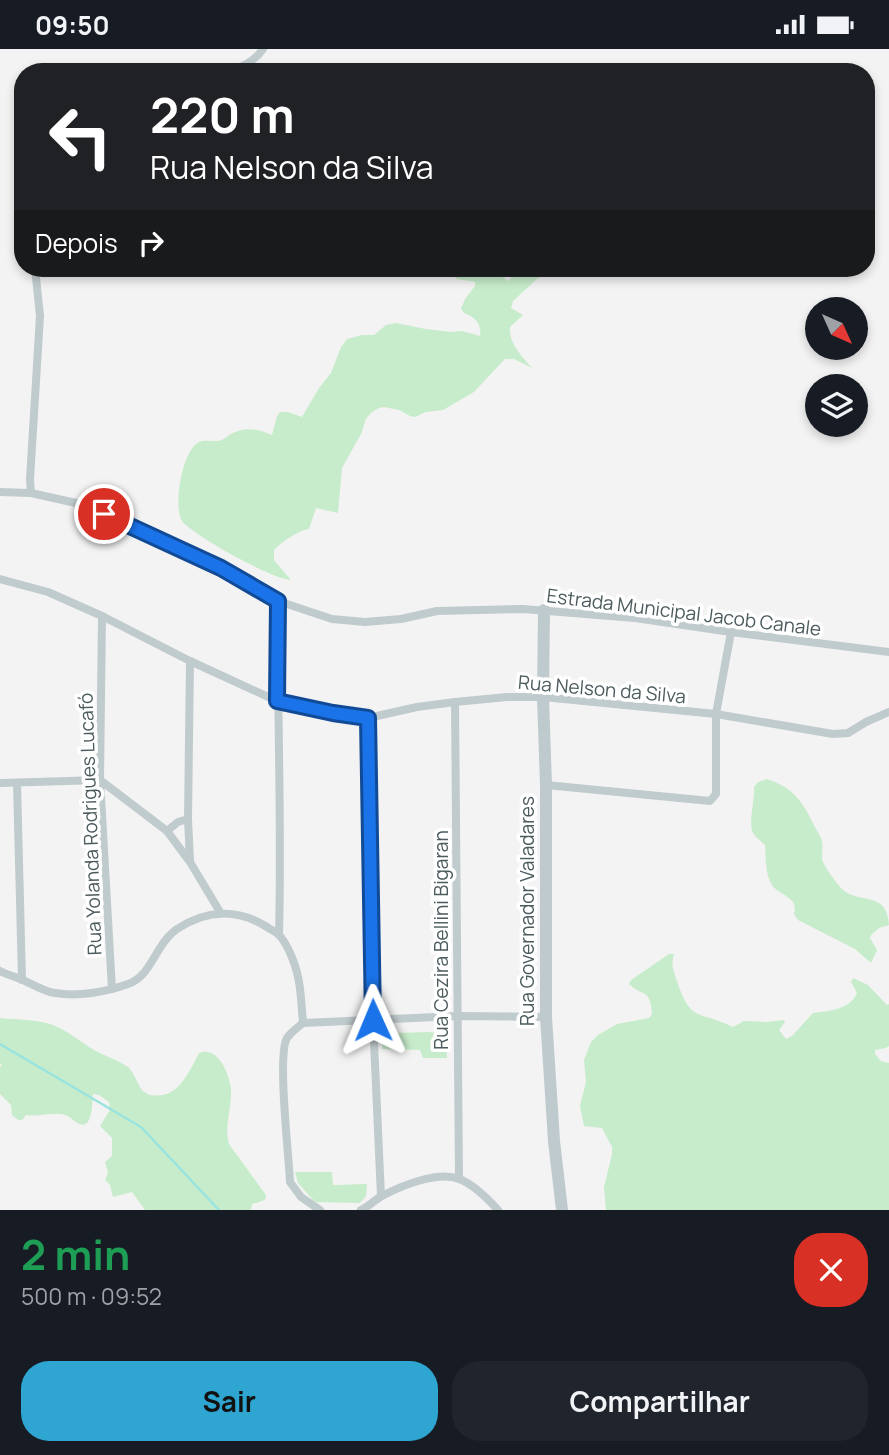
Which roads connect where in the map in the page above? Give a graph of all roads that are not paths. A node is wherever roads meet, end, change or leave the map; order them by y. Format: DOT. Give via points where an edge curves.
graph roads {
  1 [pos="263,49"];
  2 [pos="247,63"];
  3 [pos="36,277"];
  4 [pos="0,492"];
  5 [pos="31,493"];
  6 [pos="0,579"];
  7 [pos="278,601"];
  8 [pos="544,610"];
  9 [pos="102,616"];
  10 [pos="732,632"];
  11 [pos="889,652"];
  12 [pos="190,661"];
  13 [pos="543,697"];
  14 [pos="277,701"];
  15 [pos="455,702"];
  16 [pos="889,712"];
  17 [pos="716,714"];
  18 [pos="368,718"];
  19 [pos="100,779"];
  20 [pos="0,783"];
  21 [pos="17,783"];
  22 [pos="546,785"];
  23 [pos="188,819"];
  24 [pos="167,831"];
  25 [pos="190,862"];
  26 [pos="220,912"];
  27 [pos="279,935"];
  28 [pos="0,971"];
  29 [pos="22,979"];
  30 [pos="111,989"];
  31 [pos="458,1016"];
  32 [pos="546,1017"];
  33 [pos="373,1020"];
  34 [pos="303,1023"];
  35 [pos="458,1178"];
  36 [pos="381,1196"];
  37 [pos="320,1210"];
  38 [pos="361,1210"];
  39 [pos="498,1210"];
  40 [pos="562,1210"];
  1 -- 2 [label="street"];
  3 -- 5 [label="street" via="40,316"];
  4 -- 5 [label="street, Estrada Municipal Jacob Canale"];
  5 -- 7 [label="street, Estrada Municipal Jacob Canale" via="85,505 221,568"];
  6 -- 9 [label="street, Rua Nelson da Silva" via="48,592"];
  7 -- 8 [label="street, Estrada Municipal Jacob Canale" via="332,619 365,622 437,611"];
  7 -- 14 [label="street"];
  8 -- 10 [label="street, Estrada Municipal Jacob Canale"];
  8 -- 13 [label="street, Rua Governador Valadares"];
  9 -- 12 [label="street, Rua Nelson da Silva"];
  9 -- 19 [label="street, Rua Yolanda Rodrigues Lucafó"];
  10 -- 11 [label="street, Estrada Municipal Jacob Canale"];
  10 -- 17 [label="street"];
  12 -- 14 [label="street, Rua Nelson da Silva"];
  12 -- 23 [label="street"];
  13 -- 15 [label="street, Rua Nelson da Silva"];
  13 -- 17 [label="street, Rua Nelson da Silva"];
  13 -- 22 [label="street, Rua Governador Valadares"];
  14 -- 18 [label="street, Rua Nelson da Silva"];
  14 -- 27 [label="street"];
  15 -- 18 [label="street, Rua Nelson da Silva"];
  15 -- 31 [label="street, Rua Cezira Bellini Bigaran"];
  16 -- 17 [label="street, Rua Nelson da Silva" via="848,733 833,734"];
  17 -- 22 [label="street" via="716,794 710,801"];
  18 -- 33 [label="street"];
  19 -- 21 [label="street"];
  19 -- 24 [label="street"];
  19 -- 30 [label="street, Rua Yolanda Rodrigues Lucafó"];
  20 -- 21 [label="street"];
  21 -- 29 [label="street"];
  22 -- 32 [label="street, Rua Governador Valadares"];
  23 -- 24 [label="street"];
  23 -- 25 [label="street"];
  24 -- 25 [label="street"];
  25 -- 26 [label="street"];
  26 -- 27 [label="street" via="236,913"];
  26 -- 30 [label="street" via="177,929 157,950 142,977"];
  27 -- 34 [label="street" via="299,980"];
  28 -- 29 [label="street"];
  29 -- 30 [label="street" via="52,993"];
  31 -- 32 [label="street"];
  31 -- 33 [label="street"];
  31 -- 35 [label="street, Rua Cezira Bellini Bigaran"];
  32 -- 40 [label="street, Rua Governador Valadares"];
  33 -- 34 [label="street"];
  33 -- 36 [label="street"];
  34 -- 37 [label="street" via="288,1035 284,1045 290,1182"];
  35 -- 36 [label="street" via="410,1183"];
  35 -- 39 [label="street"];
  36 -- 38 [label="street"];
}
